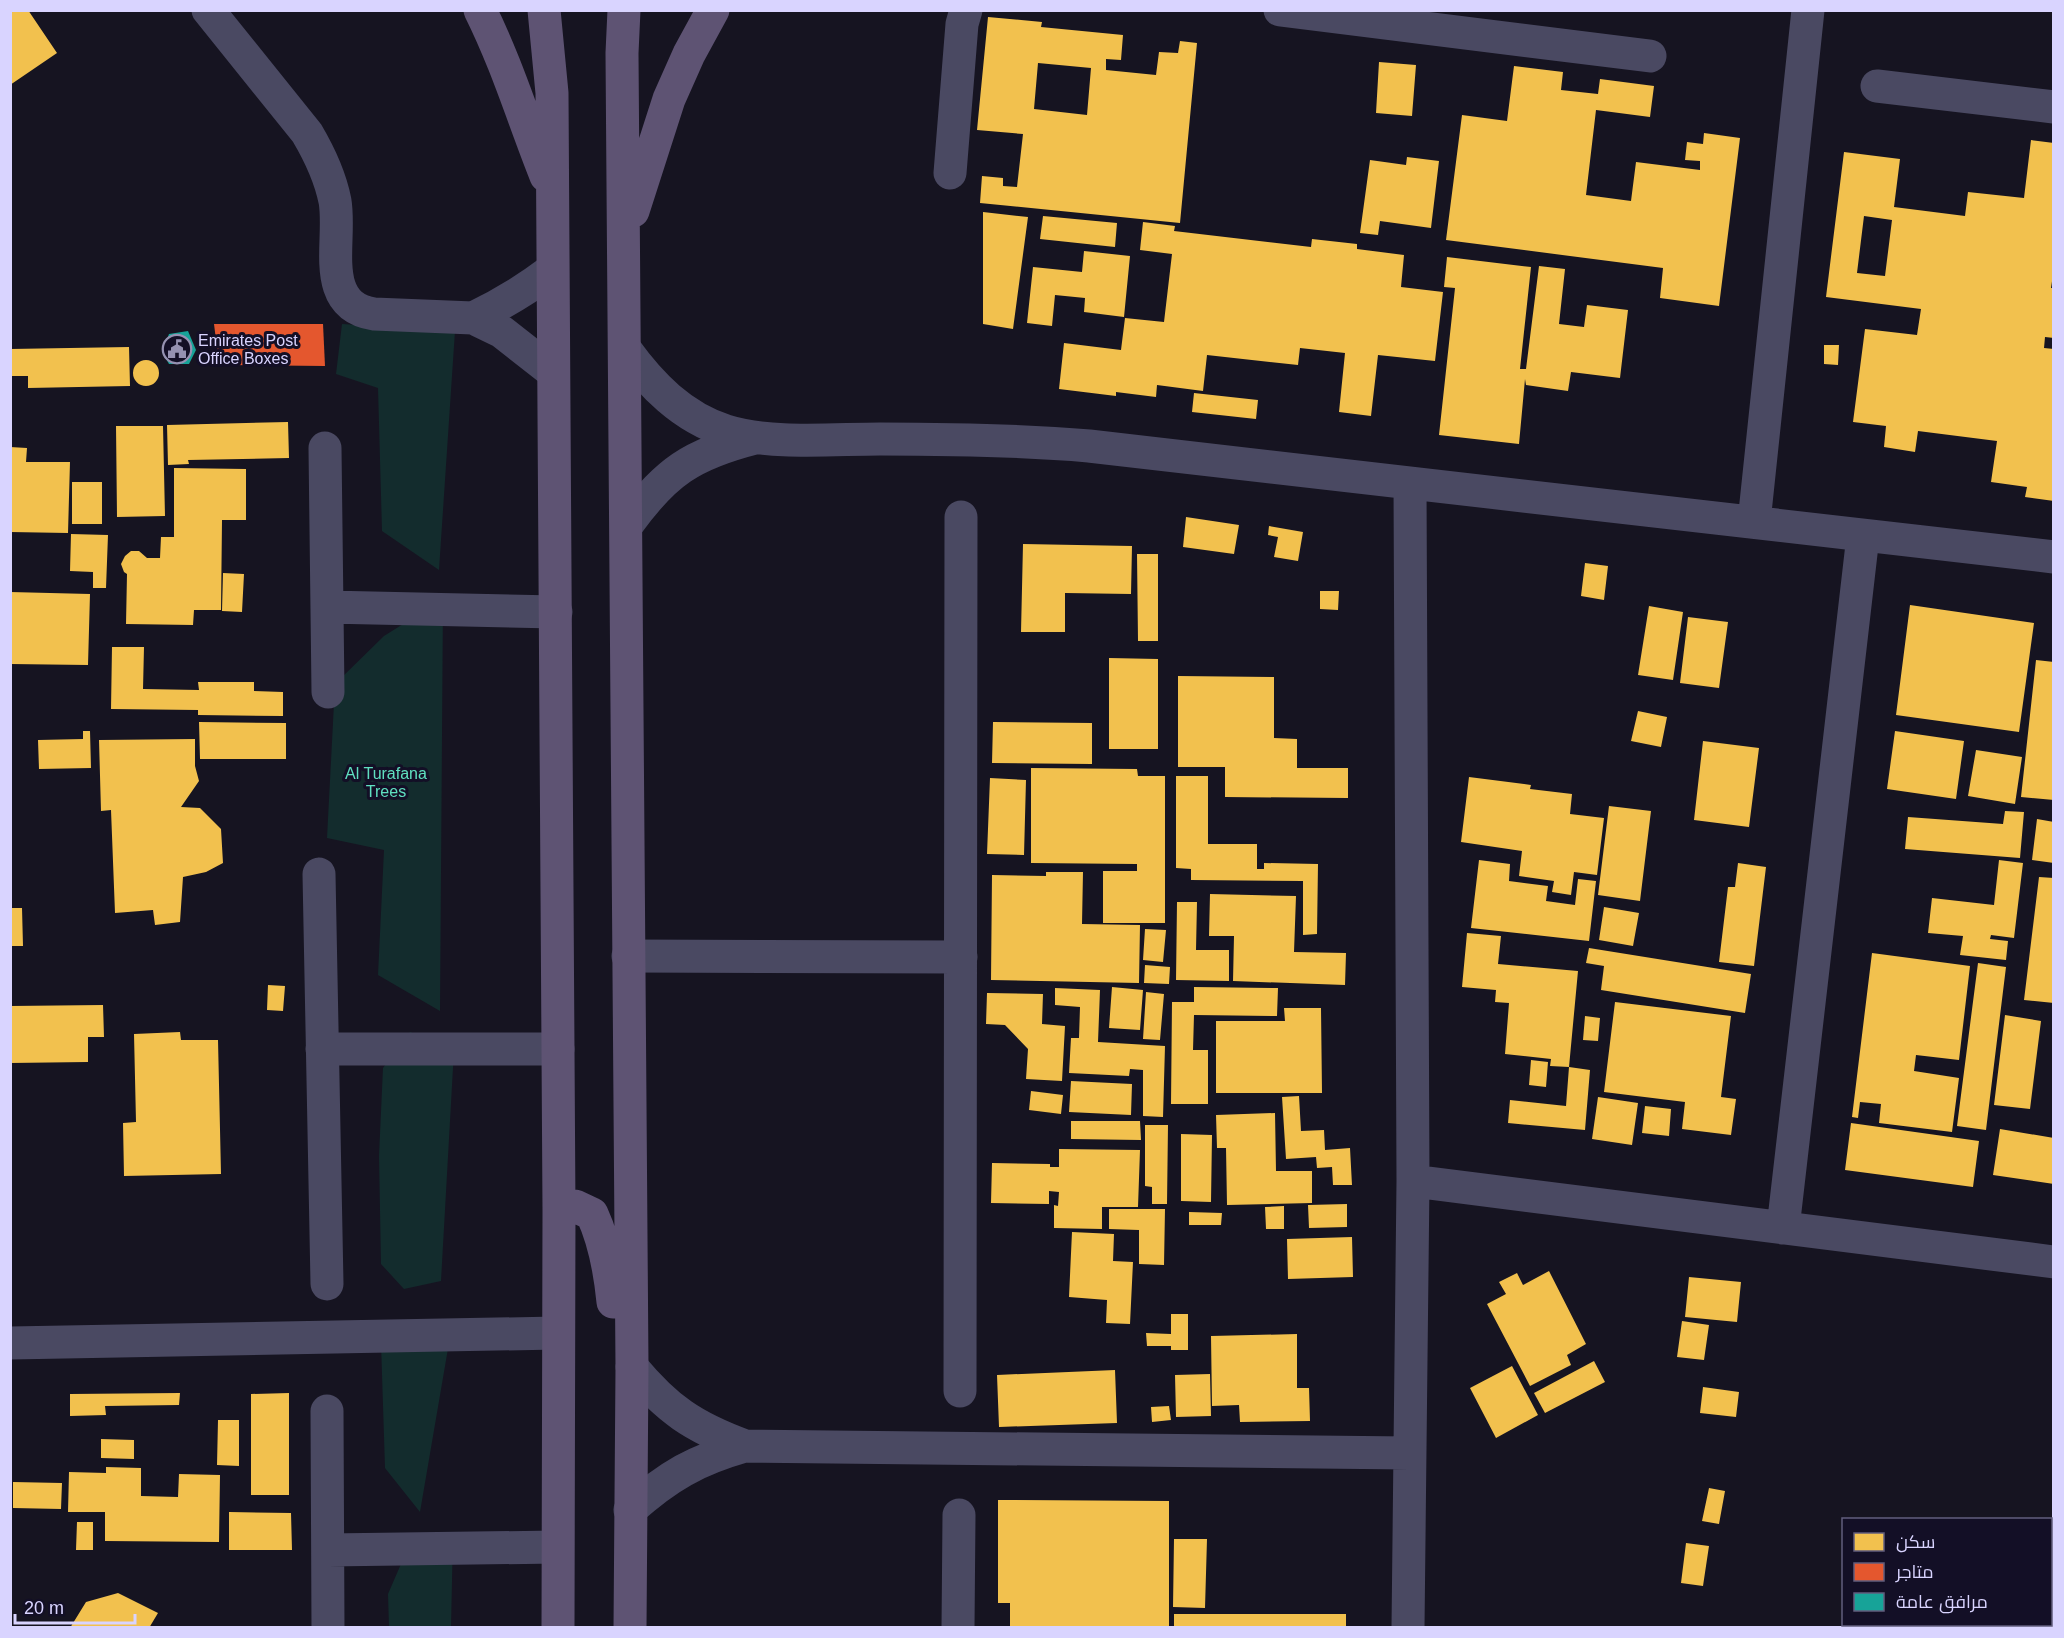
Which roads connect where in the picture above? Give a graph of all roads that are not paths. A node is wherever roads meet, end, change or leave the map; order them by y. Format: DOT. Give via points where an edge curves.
graph roads {
  1 [pos="208,10"];
  2 [pos="480,10"];
  3 [pos="544,10"];
  4 [pos="624,10"];
  5 [pos="713,10"];
  6 [pos="966,10"];
  7 [pos="1280,10"];
  8 [pos="1808,10"];
  9 [pos="1440,20"];
  10 [pos="1650,56"];
  11 [pos="1877,86"];
  12 [pos="2054,107"];
  13 [pos="951,174"];
  14 [pos="553,192"];
  15 [pos="624,236"];
  16 [pos="552,270"];
  17 [pos="473,318"];
  18 [pos="625,350"];
  19 [pos="553,372"];
  20 [pos="757,437"];
  21 [pos="325,448"];
  22 [pos="1410,483"];
  23 [pos="961,517"];
  24 [pos="1754,522"];
  25 [pos="627,525"];
  26 [pos="1863,536"];
  27 [pos="2054,557"];
  28 [pos="327,607"];
  29 [pos="556,612"];
  30 [pos="328,692"];
  31 [pos="319,874"];
  32 [pos="628,956"];
  33 [pos="961,957"];
  34 [pos="322,1049"];
  35 [pos="558,1049"];
  36 [pos="1413,1181"];
  37 [pos="559,1211"];
  38 [pos="1783,1228"];
  39 [pos="2054,1262"];
  40 [pos="327,1284"];
  41 [pos="557,1333"];
  42 [pos="10,1343"];
  43 [pos="632,1367"];
  44 [pos="960,1391"];
  45 [pos="327,1411"];
  46 [pos="745,1446"];
  47 [pos="1409,1453"];
  48 [pos="630,1509"];
  49 [pos="959,1515"];
  50 [pos="557,1547"];
  51 [pos="328,1550"];
  52 [pos="328,1628"];
  53 [pos="558,1628"];
  54 [pos="630,1628"];
  55 [pos="958,1628"];
  56 [pos="1408,1628"];
  1 -- 17 [label="street" via="320,154 335,202 338,284 342,296 351,306 368,313"];
  2 -- 14 [label="main road"];
  3 -- 14 [label="main road" via="552,93"];
  4 -- 15 [label="main road"];
  5 -- 15 [label="main road" via="669,99"];
  6 -- 13 [label="street"];
  7 -- 9 [label="street"];
  8 -- 24 [label="street"];
  9 -- 10 [label="street"];
  11 -- 12 [label="street"];
  14 -- 16 [label="main road"];
  15 -- 18 [label="main road"];
  16 -- 17 [label="street"];
  16 -- 19 [label="main road"];
  17 -- 19 [label="street" via="502,332"];
  18 -- 20 [label="street" via="668,399 726,430"];
  18 -- 25 [label="main road"];
  19 -- 29 [label="main road"];
  20 -- 22 [label="street" via="1024,441"];
  20 -- 25 [label="street" via="696,458 669,476 646,498"];
  21 -- 28 [label="street"];
  22 -- 24 [label="street"];
  22 -- 36 [label="street"];
  23 -- 33 [label="street"];
  24 -- 26 [label="street"];
  25 -- 32 [label="main road"];
  26 -- 27 [label="street"];
  26 -- 38 [label="street"];
  28 -- 29 [label="street"];
  28 -- 30 [label="street"];
  29 -- 35 [label="main road"];
  31 -- 34 [label="street"];
  32 -- 33 [label="street"];
  32 -- 43 [label="main road"];
  33 -- 44 [label="street"];
  34 -- 35 [label="street"];
  34 -- 40 [label="street"];
  35 -- 37 [label="main road"];
  36 -- 38 [label="street"];
  36 -- 47 [label="street"];
  37 -- 41 [label="main road"];
  37 -- 43 [label="main road" via="575,1206 592,1214 600,1230 620,1335"];
  38 -- 39 [label="street"];
  41 -- 42 [label="street"];
  41 -- 50 [label="main road"];
  43 -- 46 [label="street" via="654,1394 681,1416 712,1434"];
  43 -- 48 [label="main road"];
  45 -- 51 [label="street"];
  46 -- 47 [label="street"];
  46 -- 48 [label="street" via="682,1469"];
  47 -- 56 [label="street"];
  48 -- 54 [label="main road"];
  49 -- 55 [label="street"];
  50 -- 51 [label="street"];
  50 -- 53 [label="main road"];
  51 -- 52 [label="street"];
}
